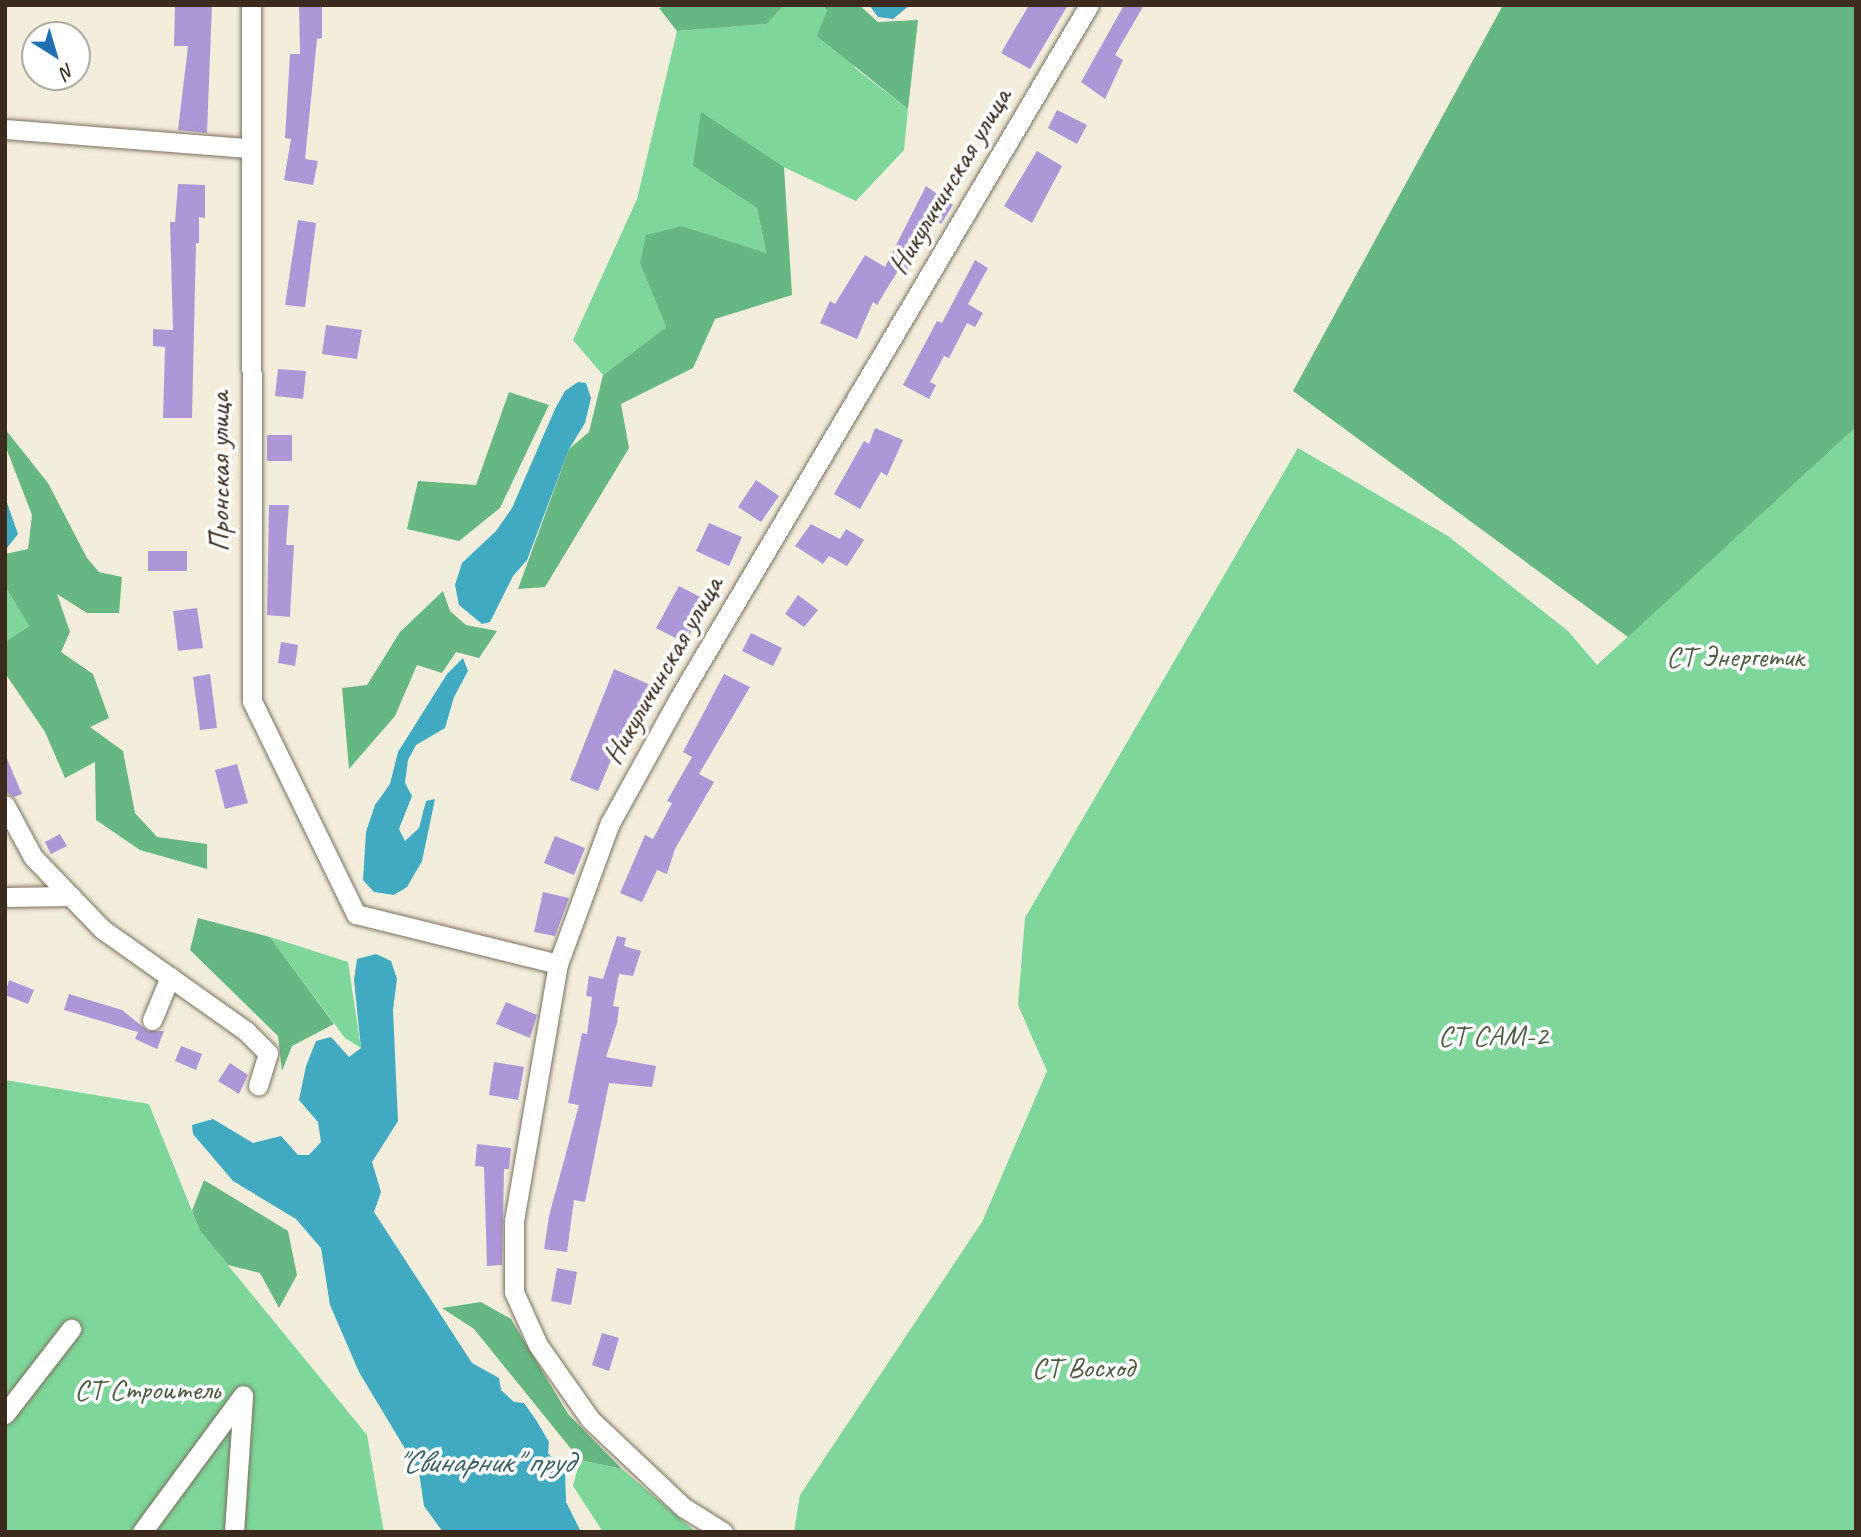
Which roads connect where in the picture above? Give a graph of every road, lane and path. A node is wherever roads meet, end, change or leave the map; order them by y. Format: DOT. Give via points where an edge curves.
graph roads {
  1 [pos="251,5"];
  2 [pos="1089,5"];
  3 [pos="5,129"];
  4 [pos="248,148"];
  5 [pos="5,806"];
  6 [pos="71,896"];
  7 [pos="5,897"];
  8 [pos="558,964"];
  9 [pos="170,977"];
  10 [pos="152,1020"];
  11 [pos="258,1086"];
  12 [pos="71,1329"];
  13 [pos="5,1414"];
  14 [pos="142,1532"];
  15 [pos="234,1532"];
  16 [pos="723,1532"];
  1 -- 4 [label="street, Пронская улица"];
  2 -- 8 [label="street, Никуличинская улица" via="666,720 610,822"];
  3 -- 4 [label="street"];
  4 -- 8 [label="street, Пронская улица" via="251,701 356,914"];
  5 -- 6 [label="street" via="33,857"];
  6 -- 7 [label="street"];
  6 -- 9 [label="street" via="102,929"];
  8 -- 16 [label="street, Никуличинская улица" via="514,1221 514,1292 538,1345 590,1419 683,1507"];
  9 -- 10 [label="street"];
  9 -- 11 [label="street" via="246,1031 268,1053"];
  12 -- 13 [label="street"];
  14 -- 15 [label="street" via="243,1395"];
}
